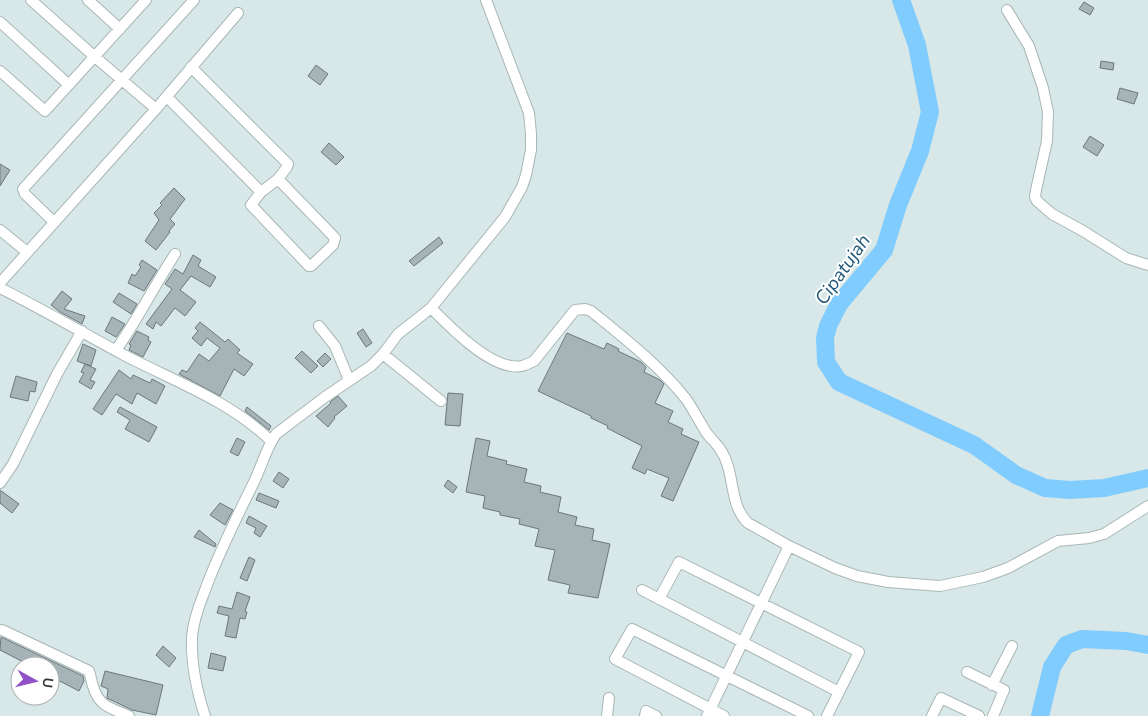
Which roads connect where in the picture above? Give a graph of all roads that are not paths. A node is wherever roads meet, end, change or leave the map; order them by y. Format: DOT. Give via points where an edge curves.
graph roads {
  1 [pos="31,0"];
  2 [pos="88,0"];
  3 [pos="194,0"];
  4 [pos="486,0"];
  5 [pos="144,1"];
  6 [pos="1007,10"];
  7 [pos="238,12"];
  8 [pos="0,22"];
  9 [pos="120,29"];
  10 [pos="95,57"];
  11 [pos="192,68"];
  12 [pos="0,71"];
  13 [pos="122,80"];
  14 [pos="69,85"];
  15 [pos="167,97"];
  16 [pos="156,109"];
  17 [pos="278,179"];
  18 [pos="261,192"];
  19 [pos="54,222"];
  20 [pos="0,230"];
  21 [pos="27,252"];
  22 [pos="175,254"];
  23 [pos="1148,265"];
  24 [pos="0,283"];
  25 [pos="0,288"];
  26 [pos="431,308"];
  27 [pos="319,326"];
  28 [pos="82,331"];
  29 [pos="116,350"];
  30 [pos="383,354"];
  31 [pos="349,380"];
  32 [pos="441,401"];
  33 [pos="271,441"];
  34 [pos="0,483"];
  35 [pos="1148,506"];
  36 [pos="789,546"];
  37 [pos="642,590"];
  38 [pos="659,599"];
  39 [pos="762,604"];
  40 [pos="2,630"];
  41 [pos="742,640"];
  42 [pos="1012,646"];
  43 [pos="967,672"];
  44 [pos="726,675"];
  45 [pos="992,684"];
  46 [pos="839,692"];
  47 [pos="609,698"];
  48 [pos="708,712"];
  49 [pos="201,715"];
  50 [pos="129,716"];
  51 [pos="607,716"];
  52 [pos="645,716"];
  53 [pos="656,716"];
  54 [pos="724,716"];
  55 [pos="808,716"];
  56 [pos="827,716"];
  57 [pos="932,716"];
  58 [pos="979,716"];
  59 [pos="992,716"];
  1 -- 10 [label="street"];
  2 -- 9 [label="street"];
  3 -- 13 [label="street"];
  4 -- 26 [label="street" via="529,113 528,165 522,187 505,217"];
  5 -- 9 [label="street"];
  6 -- 23 [label="street" via="1029,46 1048,112 1048,141 1036,190 1037,201 1052,214 1126,258"];
  7 -- 11 [label="street"];
  8 -- 14 [label="street"];
  9 -- 10 [label="street"];
  10 -- 13 [label="street"];
  10 -- 14 [label="street"];
  11 -- 15 [label="street"];
  11 -- 17 [label="street" via="288,164"];
  12 -- 14 [label="street" via="45,111"];
  13 -- 16 [label="street"];
  13 -- 19 [label="street" via="23,189"];
  15 -- 16 [label="street"];
  15 -- 18 [label="street"];
  16 -- 19 [label="street"];
  17 -- 18 [label="street"];
  17 -- 18 [label="street" via="335,238 333,245 311,266 251,205"];
  19 -- 21 [label="street"];
  20 -- 21 [label="street"];
  21 -- 24 [label="street"];
  22 -- 29 [label="street"];
  25 -- 28 [label="street"];
  26 -- 30 [label="street" via="398,334"];
  26 -- 36 [label="street" via="459,336 490,358 512,367 534,361 575,310 591,311 640,350 685,399 726,461 743,519"];
  27 -- 31 [label="street" via="336,346"];
  28 -- 29 [label="street"];
  28 -- 34 [label="street"];
  29 -- 33 [label="street" via="206,395 259,429"];
  30 -- 31 [label="street"];
  30 -- 32 [label="street"];
  31 -- 33 [label="street"];
  33 -- 49 [label="street" via="221,548 196,613 192,646"];
  35 -- 36 [label="street" via="1104,534 1058,541 1008,568 950,586 864,578"];
  36 -- 39 [label="street"];
  37 -- 38 [label="street"];
  38 -- 39 [label="street" via="679,562"];
  38 -- 41 [label="street"];
  39 -- 41 [label="street"];
  39 -- 46 [label="street" via="859,652"];
  40 -- 50 [label="street" via="88,671 102,704"];
  41 -- 44 [label="street"];
  41 -- 46 [label="street"];
  42 -- 45 [label="street"];
  43 -- 45 [label="street"];
  44 -- 48 [label="street"];
  44 -- 48 [label="street" via="632,629 615,659"];
  44 -- 55 [label="street"];
  45 -- 59 [label="street" via="1004,690"];
  46 -- 56 [label="street"];
  47 -- 51 [label="street"];
  48 -- 54 [label="street"];
  52 -- 53 [label="street" via="646,711"];
  57 -- 58 [label="street" via="941,698"];
}
